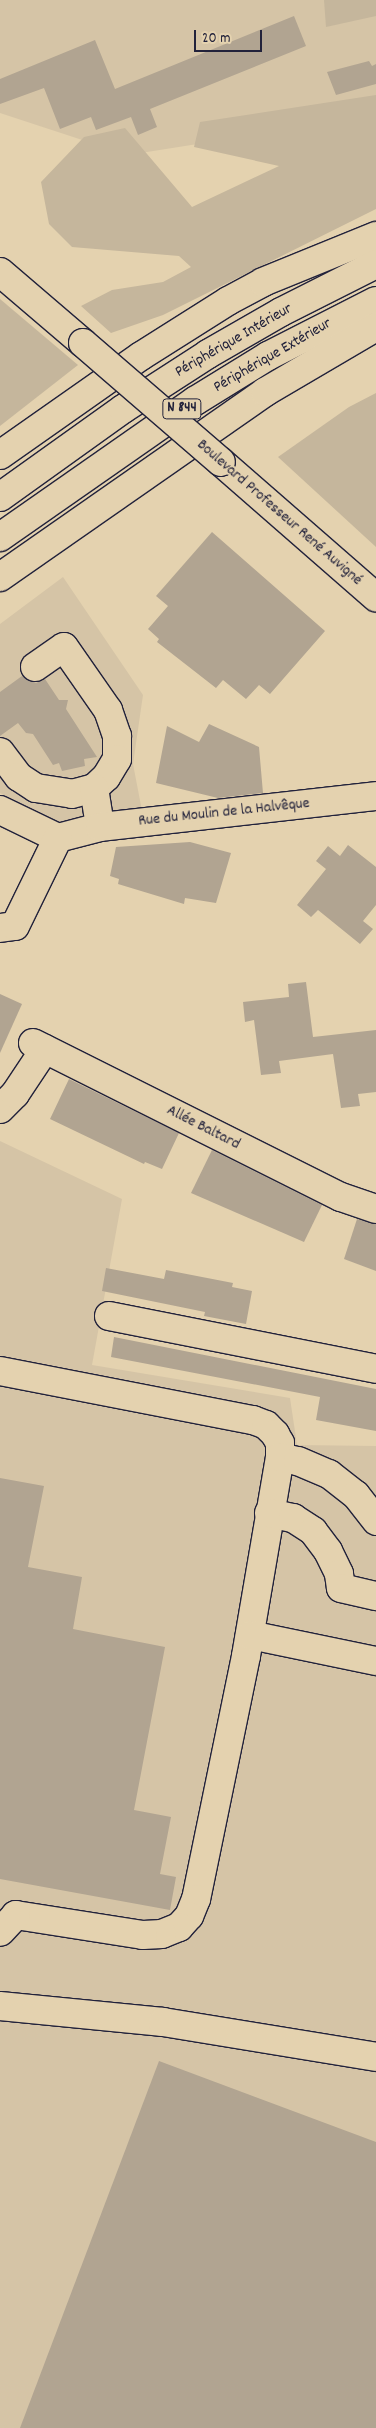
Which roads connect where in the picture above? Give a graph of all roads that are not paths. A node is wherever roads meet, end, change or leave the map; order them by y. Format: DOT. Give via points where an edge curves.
graph roads {
  1 [pos="376,236"];
  2 [pos="376,264"];
  3 [pos="0,272"];
  4 [pos="376,300"];
  5 [pos="376,327"];
  6 [pos="0,455"];
  7 [pos="0,497"];
  8 [pos="0,537"];
  9 [pos="0,577"];
  10 [pos="376,597"];
  11 [pos="35,667"];
  12 [pos="0,752"];
  13 [pos="94,788"];
  14 [pos="376,796"];
  15 [pos="0,810"];
  16 [pos="100,827"];
  17 [pos="65,835"];
  18 [pos="0,928"];
  19 [pos="0,1109"];
  20 [pos="376,1209"];
  21 [pos="109,1316"];
  22 [pos="376,1369"];
  23 [pos="0,1371"];
  24 [pos="280,1457"];
  25 [pos="373,1512"];
  26 [pos="269,1513"];
  27 [pos="376,1596"];
  28 [pos="250,1635"];
  29 [pos="376,1661"];
  30 [pos="5,1920"];
  31 [pos="0,2006"];
  32 [pos="370,2059"];
  1 -- 6 [label="main road" via="262,282 141,356"];
  2 -- 7 [label="main road, Périphérique Intérieur / N 844" via="281,312 208,354 123,409"];
  3 -- 10 [label="main road, Boulevard Professeur René Auvigné, bridge"];
  4 -- 8 [label="main road, Périphérique Extérieur / N 844" via="268,356 195,401"];
  5 -- 9 [label="main road" via="265,392"];
  11 -- 13 [label="main road" via="64,647 108,710 117,736 117,759 106,777"];
  12 -- 13 [label="main road" via="19,777 36,788 72,794"];
  13 -- 16 [label="main road"];
  14 -- 16 [label="main road, Rue du Moulin de la Halvêque"];
  15 -- 17 [label="main road"];
  16 -- 17 [label="main road, Rue du Moulin de la Halvêque"];
  17 -- 18 [label="main road" via="15,926"];
  19 -- 20 [label="main road, Allée Baltard" via="15,1094 39,1046 341,1197"];
  21 -- 22 [label="main road"];
  23 -- 24 [label="main road" via="253,1420 266,1425 275,1434 280,1443"];
  24 -- 25 [label="main road" via="329,1474"];
  24 -- 26 [label="main road"];
  26 -- 27 [label="main road" via="292,1518 312,1531 328,1551 339,1574 341,1588"];
  26 -- 28 [label="main road"];
  28 -- 29 [label="main road"];
  28 -- 30 [label="main road" via="196,1899 179,1927 162,1934 143,1935"];
  31 -- 32 [label="main road" via="163,2022"];
}
